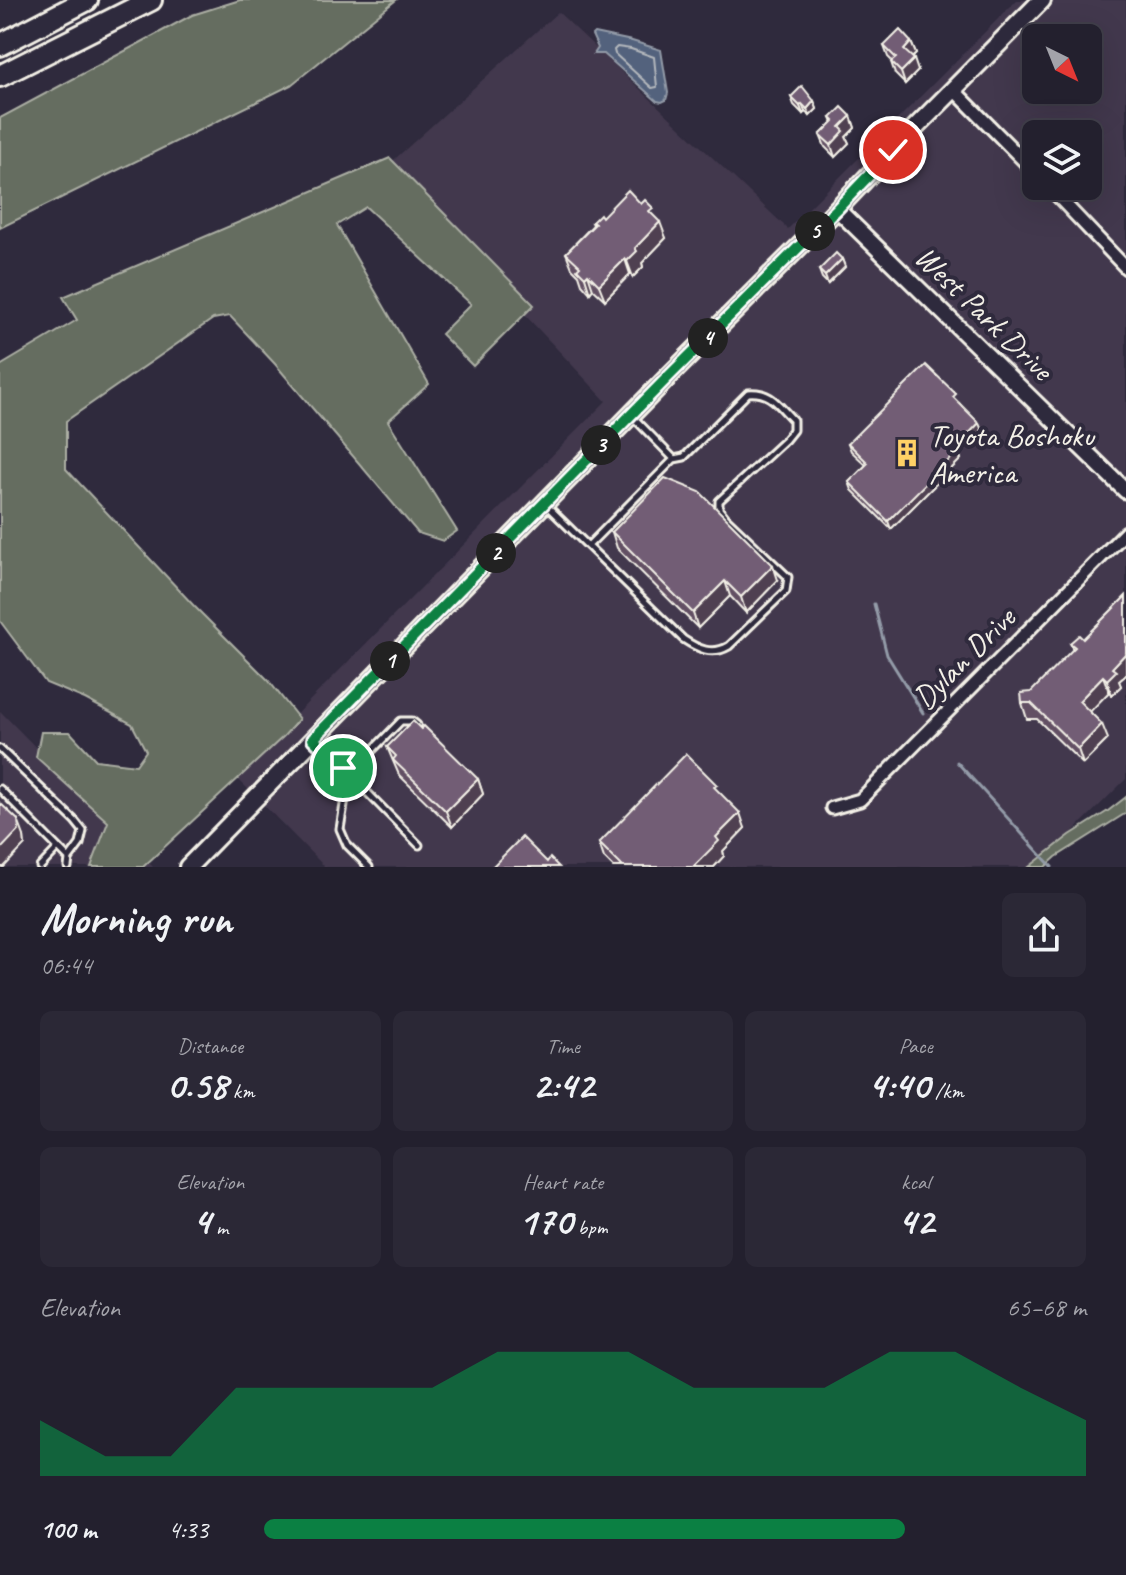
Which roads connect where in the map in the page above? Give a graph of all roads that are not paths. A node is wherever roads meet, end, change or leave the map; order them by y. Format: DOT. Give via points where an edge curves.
graph roads {
  1 [pos="87,0"];
  2 [pos="151,0"];
  3 [pos="1042,0"];
  4 [pos="0,45"];
  5 [pos="0,76"];
  6 [pos="954,90"];
  7 [pos="1022,159"];
  8 [pos="1061,200"];
  9 [pos="837,209"];
  10 [pos="1126,268"];
  11 [pos="631,415"];
  12 [pos="674,459"];
  13 [pos="1126,491"];
  14 [pos="544,504"];
  15 [pos="1126,532"];
  16 [pos="588,546"];
  17 [pos="423,731"];
  18 [pos="313,739"];
  19 [pos="0,749"];
  20 [pos="349,774"];
  21 [pos="0,789"];
  22 [pos="832,808"];
  23 [pos="419,845"];
  24 [pos="58,848"];
  25 [pos="69,859"];
  26 [pos="40,867"];
  27 [pos="68,867"];
  28 [pos="188,867"];
  29 [pos="369,867"];
  1 -- 4 [label="highway"];
  2 -- 5 [label="highway"];
  3 -- 6 [label="main road"];
  6 -- 7 [label="street"];
  6 -- 9 [label="main road"];
  8 -- 10 [label="street"];
  9 -- 11 [label="main road"];
  9 -- 13 [label="street, West Park Drive"];
  11 -- 12 [label="lane"];
  11 -- 14 [label="main road"];
  12 -- 16 [label="lane"];
  12 -- 16 [label="lane" via="684,457 748,393 769,396 793,420 785,440 719,501 726,518 788,577 786,591 729,646 709,652 683,639"];
  14 -- 16 [label="lane"];
  14 -- 18 [label="main road"];
  15 -- 22 [label="street, Dylan Drive" via="860,800"];
  17 -- 20 [label="lane" via="412,721 401,721"];
  18 -- 20 [label="lane"];
  18 -- 28 [label="main road"];
  19 -- 25 [label="lane" via="83,831"];
  20 -- 23 [label="lane"];
  20 -- 29 [label="lane" via="340,829 347,845"];
  21 -- 24 [label="lane"];
  24 -- 25 [label="lane"];
  24 -- 26 [label="lane"];
  25 -- 27 [label="lane"];
}
